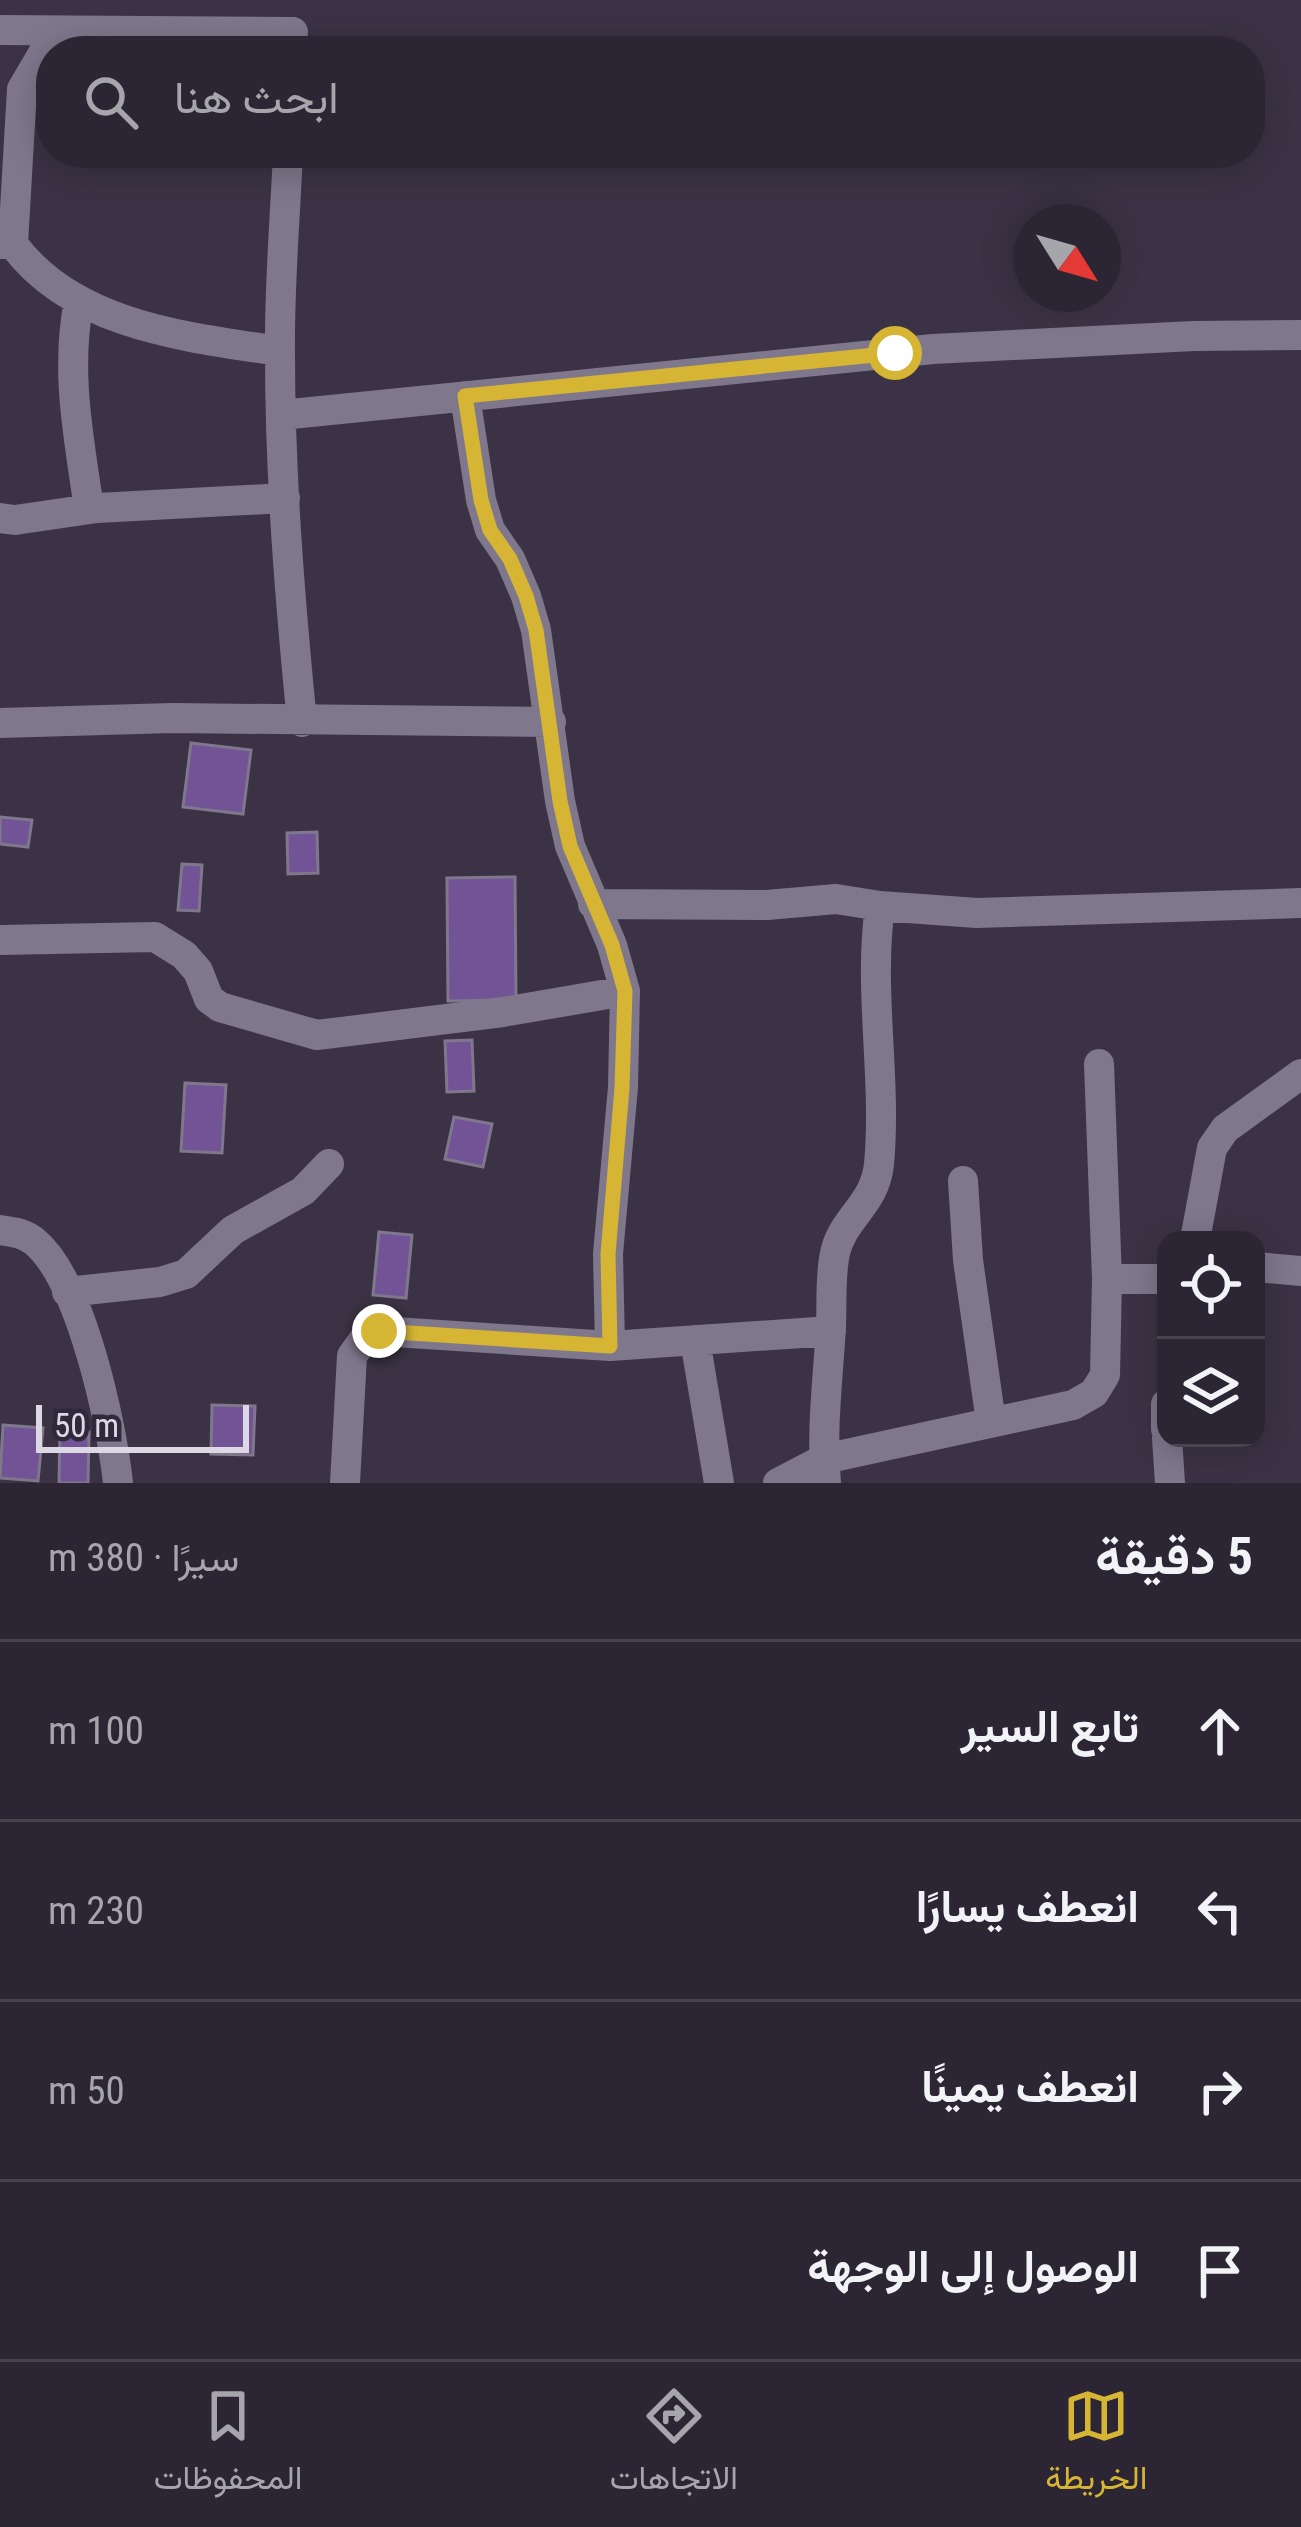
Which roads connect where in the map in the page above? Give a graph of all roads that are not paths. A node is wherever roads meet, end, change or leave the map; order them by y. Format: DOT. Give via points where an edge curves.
graph roads {
  1 [pos="290,0"];
  2 [pos="0,30"];
  3 [pos="55,33"];
  4 [pos="53,36"];
  5 [pos="134,36"];
  6 [pos="293,36"];
  7 [pos="36,65"];
  8 [pos="287,168"];
  9 [pos="6,244"];
  10 [pos="80,302"];
  11 [pos="1301,335"];
  12 [pos="280,351"];
  13 [pos="465,396"];
  14 [pos="281,415"];
  15 [pos="285,498"];
  16 [pos="89,509"];
  17 [pos="0,518"];
  18 [pos="302,722"];
  19 [pos="551,722"];
  20 [pos="0,723"];
  21 [pos="1301,903"];
  22 [pos="593,904"];
  23 [pos="880,906"];
  24 [pos="0,940"];
  25 [pos="625,991"];
  26 [pos="1099,1064"];
  27 [pos="1301,1074"];
  28 [pos="329,1164"];
  29 [pos="963,1181"];
  30 [pos="0,1231"];
  31 [pos="1197,1231"];
  32 [pos="1265,1268"];
  33 [pos="1301,1271"];
  34 [pos="1107,1279"];
  35 [pos="1157,1279"];
  36 [pos="67,1292"];
  37 [pos="831,1331"];
  38 [pos="695,1340"];
  39 [pos="610,1346"];
  40 [pos="991,1421"];
  41 [pos="1167,1447"];
  42 [pos="825,1471"];
  43 [pos="118,1483"];
  44 [pos="345,1483"];
  45 [pos="719,1483"];
  46 [pos="778,1483"];
  47 [pos="1170,1483"];
  1 -- 6 [label="street"];
  2 -- 3 [label="street"];
  3 -- 4 [label="street"];
  3 -- 5 [label="street"];
  7 -- 9 [label="street" via="22,89"];
  8 -- 12 [label="street"];
  9 -- 10 [label="street"];
  10 -- 12 [label="street" via="172,334"];
  10 -- 16 [label="street" via="72,391"];
  11 -- 13 [label="street" via="933,349"];
  12 -- 14 [label="street"];
  13 -- 14 [label="street"];
  13 -- 19 [label="street" via="481,500 526,596"];
  14 -- 15 [label="street"];
  15 -- 16 [label="street"];
  15 -- 18 [label="street"];
  16 -- 17 [label="street"];
  18 -- 19 [label="street"];
  18 -- 20 [label="street"];
  19 -- 22 [label="street" via="570,846"];
  21 -- 23 [label="street" via="956,913"];
  22 -- 23 [label="street" via="836,898"];
  22 -- 25 [label="street"];
  23 -- 37 [label="street" via="879,1164 873,1194 835,1252"];
  24 -- 25 [label="street" via="155,937 184,955 220,1007 317,1036"];
  25 -- 39 [label="street"];
  26 -- 34 [label="street"];
  27 -- 31 [label="street" via="1225,1129 1212,1148"];
  28 -- 36 [label="street" via="303,1191 233,1230 186,1274"];
  29 -- 40 [label="street"];
  30 -- 36 [label="street" via="33,1240"];
  32 -- 33 [label="street"];
  34 -- 35 [label="street"];
  34 -- 40 [label="street" via="1101,1385 1073,1405"];
  36 -- 43 [label="street" via="96,1364"];
  37 -- 38 [label="street"];
  37 -- 42 [label="street"];
  38 -- 39 [label="street"];
  38 -- 45 [label="street"];
  39 -- 44 [label="street" via="367,1335 352,1356"];
  40 -- 42 [label="street"];
  41 -- 47 [label="street"];
  42 -- 46 [label="street"];
}
